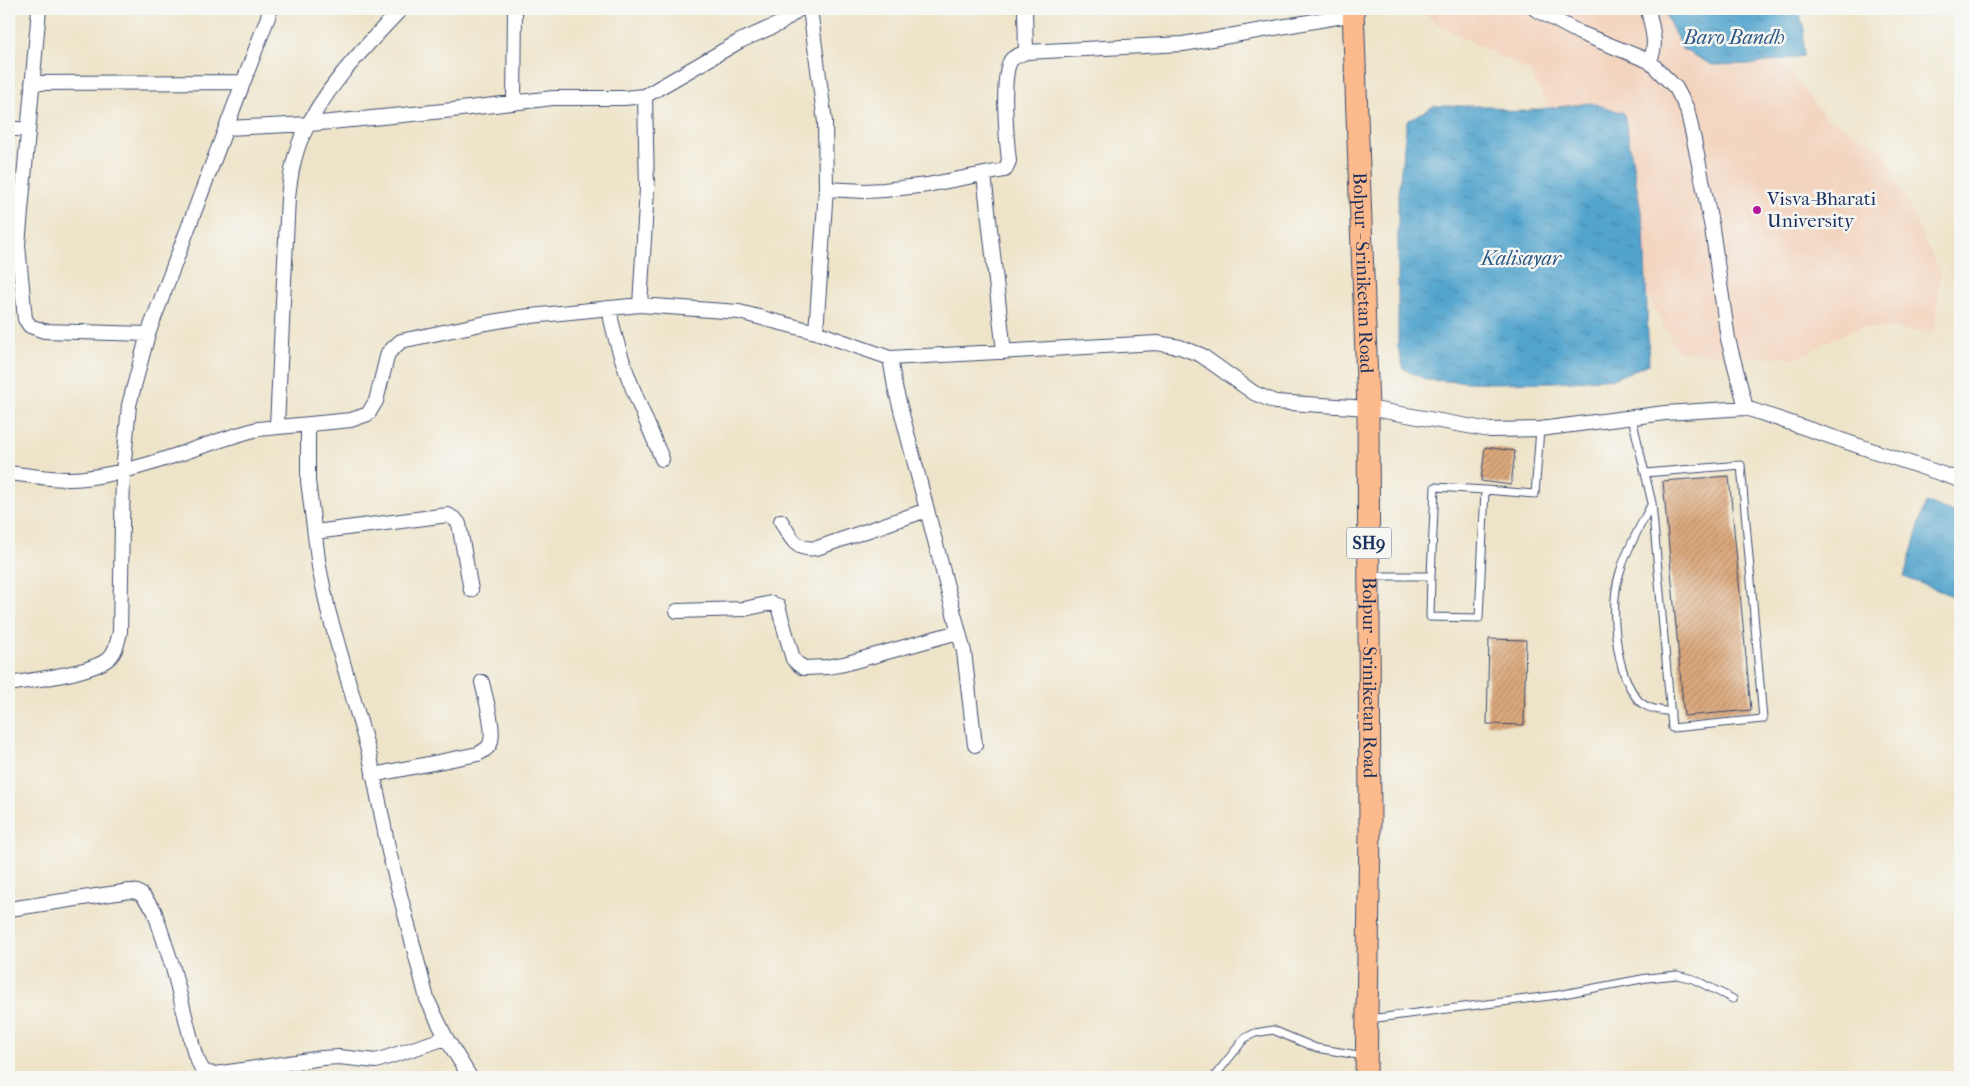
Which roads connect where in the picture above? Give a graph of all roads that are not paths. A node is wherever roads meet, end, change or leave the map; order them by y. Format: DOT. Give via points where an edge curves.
graph roads {
  1 [pos="39,9"];
  2 [pos="271,9"];
  3 [pos="401,9"];
  4 [pos="515,9"];
  5 [pos="799,9"];
  6 [pos="810,9"];
  7 [pos="1025,9"];
  8 [pos="1535,9"];
  9 [pos="1648,9"];
  10 [pos="1354,12"];
  11 [pos="1026,52"];
  12 [pos="1649,61"];
  13 [pos="243,82"];
  14 [pos="32,83"];
  15 [pos="645,96"];
  16 [pos="514,103"];
  17 [pos="310,124"];
  18 [pos="227,128"];
  19 [pos="9,129"];
  20 [pos="27,129"];
  21 [pos="984,175"];
  22 [pos="826,189"];
  23 [pos="640,305"];
  24 [pos="609,308"];
  25 [pos="816,332"];
  26 [pos="148,334"];
  27 [pos="1004,352"];
  28 [pos="890,358"];
  29 [pos="1368,408"];
  30 [pos="1746,408"];
  31 [pos="1632,418"];
  32 [pos="308,425"];
  33 [pos="277,426"];
  34 [pos="1540,429"];
  35 [pos="662,460"];
  36 [pos="123,472"];
  37 [pos="1645,472"];
  38 [pos="9,473"];
  39 [pos="1960,480"];
  40 [pos="1485,490"];
  41 [pos="1652,503"];
  42 [pos="926,510"];
  43 [pos="780,521"];
  44 [pos="315,532"];
  45 [pos="1369,576"];
  46 [pos="1431,576"];
  47 [pos="471,590"];
  48 [pos="677,611"];
  49 [pos="958,632"];
  50 [pos="482,682"];
  51 [pos="9,684"];
  52 [pos="1671,712"];
  53 [pos="975,745"];
  54 [pos="373,775"];
  55 [pos="9,908"];
  56 [pos="1733,999"];
  57 [pos="1367,1019"];
  58 [pos="446,1038"];
  59 [pos="1366,1067"];
  60 [pos="470,1077"];
  61 [pos="1214,1077"];
  1 -- 14 [label="street"];
  2 -- 13 [label="street"];
  3 -- 17 [label="street" via="344,70"];
  4 -- 16 [label="street"];
  5 -- 15 [label="street" via="781,23 740,41"];
  6 -- 22 [label="street" via="825,122"];
  7 -- 11 [label="street"];
  8 -- 12 [label="street" via="1580,33"];
  9 -- 12 [label="street" via="1654,47"];
  10 -- 11 [label="street" via="1183,44"];
  10 -- 29 [label="main road, Bolpur - Sriniketan Road / SH9"];
  11 -- 21 [label="street" via="1012,59 1007,68 1008,164 1005,170"];
  12 -- 30 [label="street" via="1676,88 1686,109 1712,228 1728,339"];
  13 -- 14 [label="street"];
  13 -- 18 [label="street"];
  14 -- 20 [label="street"];
  15 -- 16 [label="street" via="553,98"];
  15 -- 23 [label="street" via="647,189"];
  16 -- 17 [label="street"];
  17 -- 18 [label="street"];
  17 -- 33 [label="street" via="297,151 290,179"];
  18 -- 26 [label="street"];
  19 -- 20 [label="street"];
  20 -- 26 [label="street" via="18,245 25,319 30,326 44,330"];
  21 -- 22 [label="street" via="865,192"];
  21 -- 27 [label="street"];
  22 -- 25 [label="street"];
  23 -- 24 [label="street"];
  23 -- 25 [label="street" via="738,312"];
  24 -- 32 [label="street" via="486,323 401,341 388,353 376,401 368,414 351,420"];
  24 -- 35 [label="street" via="626,373"];
  25 -- 28 [label="street"];
  26 -- 36 [label="street" via="129,405"];
  27 -- 28 [label="street"];
  27 -- 29 [label="street" via="1157,343 1180,347 1201,356 1254,393 1275,402"];
  28 -- 42 [label="street"];
  29 -- 34 [label="street" via="1490,430"];
  29 -- 45 [label="main road, Bolpur - Sriniketan Road / SH9"];
  30 -- 31 [label="street"];
  30 -- 39 [label="street"];
  31 -- 34 [label="street"];
  31 -- 37 [label="lane"];
  32 -- 33 [label="street"];
  32 -- 44 [label="street" via="308,481"];
  33 -- 36 [label="street" via="242,433"];
  34 -- 40 [label="lane" via="1535,494"];
  36 -- 38 [label="street" via="84,478"];
  36 -- 51 [label="street" via="120,632 110,657 101,665 87,669"];
  37 -- 41 [label="lane"];
  37 -- 52 [label="lane" via="1742,465 1763,719 1672,728"];
  40 -- 46 [label="lane" via="1435,487"];
  40 -- 46 [label="lane" via="1479,618 1430,617"];
  41 -- 52 [label="lane"];
  41 -- 52 [label="lane" via="1619,573 1615,615 1617,644 1627,683 1640,701 1649,708"];
  42 -- 43 [label="street" via="807,550 793,541"];
  42 -- 49 [label="street"];
  44 -- 47 [label="street" via="452,516 459,524"];
  44 -- 54 [label="street" via="328,610"];
  45 -- 46 [label="lane"];
  45 -- 57 [label="main road, Bolpur - Sriniketan Road / SH9"];
  48 -- 49 [label="street" via="744,609 775,603 793,659 804,668 844,664"];
  49 -- 53 [label="street" via="964,652"];
  50 -- 54 [label="street" via="492,732 490,745 485,750"];
  54 -- 58 [label="street" via="420,976 434,1016"];
  55 -- 58 [label="street" via="130,891 142,896 154,910 173,968 195,1056 207,1073 322,1058 376,1060"];
  56 -- 57 [label="lane" via="1693,979 1677,975 1558,995"];
  57 -- 59 [label="main road, Bolpur - Sriniketan Road / SH9"];
  58 -- 60 [label="street"];
  59 -- 61 [label="lane" via="1273,1030 1245,1038"];
}
